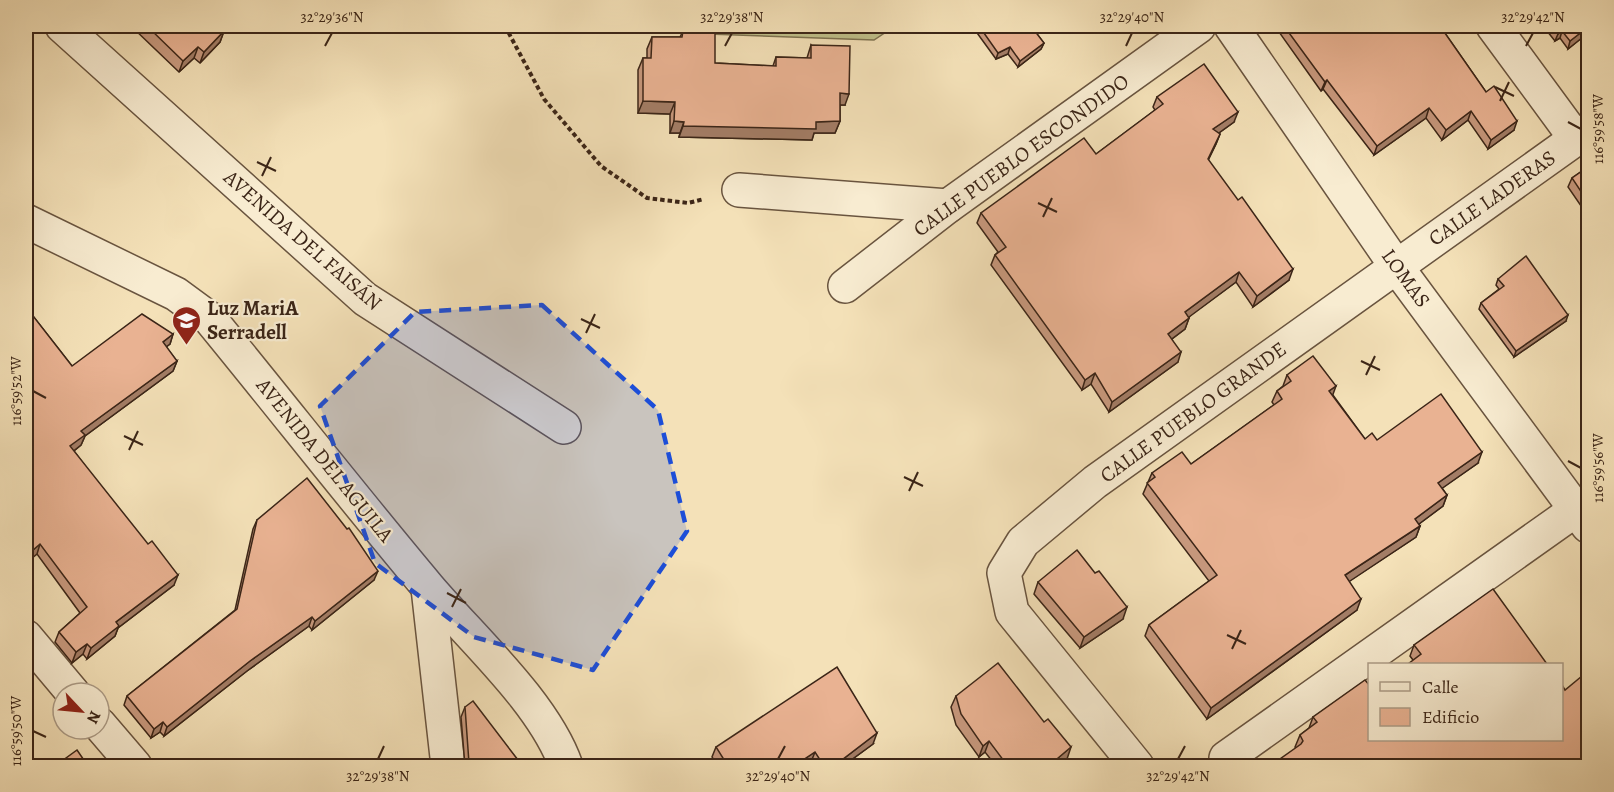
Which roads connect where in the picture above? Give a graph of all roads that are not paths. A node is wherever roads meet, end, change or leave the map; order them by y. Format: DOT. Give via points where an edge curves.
graph roads {
  1 [pos="62,26"];
  2 [pos="1199,26"];
  3 [pos="1231,26"];
  4 [pos="1493,26"];
  5 [pos="1582,135"];
  6 [pos="739,190"];
  7 [pos="948,206"];
  8 [pos="26,221"];
  9 [pos="1396,266"];
  10 [pos="845,286"];
  11 [pos="564,427"];
  12 [pos="1583,517"];
  13 [pos="428,588"];
  14 [pos="26,637"];
  15 [pos="63,681"];
  16 [pos="111,738"];
  17 [pos="1226,758"];
  18 [pos="135,766"];
  19 [pos="448,766"];
  20 [pos="566,766"];
  21 [pos="1137,766"];
  1 -- 11 [label="street, AVENIDA DEL FAISÁN" via="365,299"];
  2 -- 7 [label="street, CALLE PUEBLO ESCONDIDO"];
  3 -- 9 [label="street, LOMAS"];
  4 -- 5 [label="street"];
  5 -- 9 [label="street, CALLE LADERAS"];
  6 -- 7 [label="street"];
  7 -- 10 [label="street, CALLE PUEBLO ESCONDIDO"];
  8 -- 13 [label="street, AVENIDA DEL AGUILA" via="176,294 210,319"];
  9 -- 12 [label="street, LOMAS"];
  9 -- 21 [label="street, CALLE PUEBLO GRANDE" via="1095,482 1023,542 1004,573 1012,612"];
  12 -- 17 [label="street"];
  13 -- 19 [label="street"];
  13 -- 20 [label="street, AVENIDA DEL AGUILA" via="528,701 560,749"];
  14 -- 15 [label="street"];
  16 -- 18 [label="street"];
}
